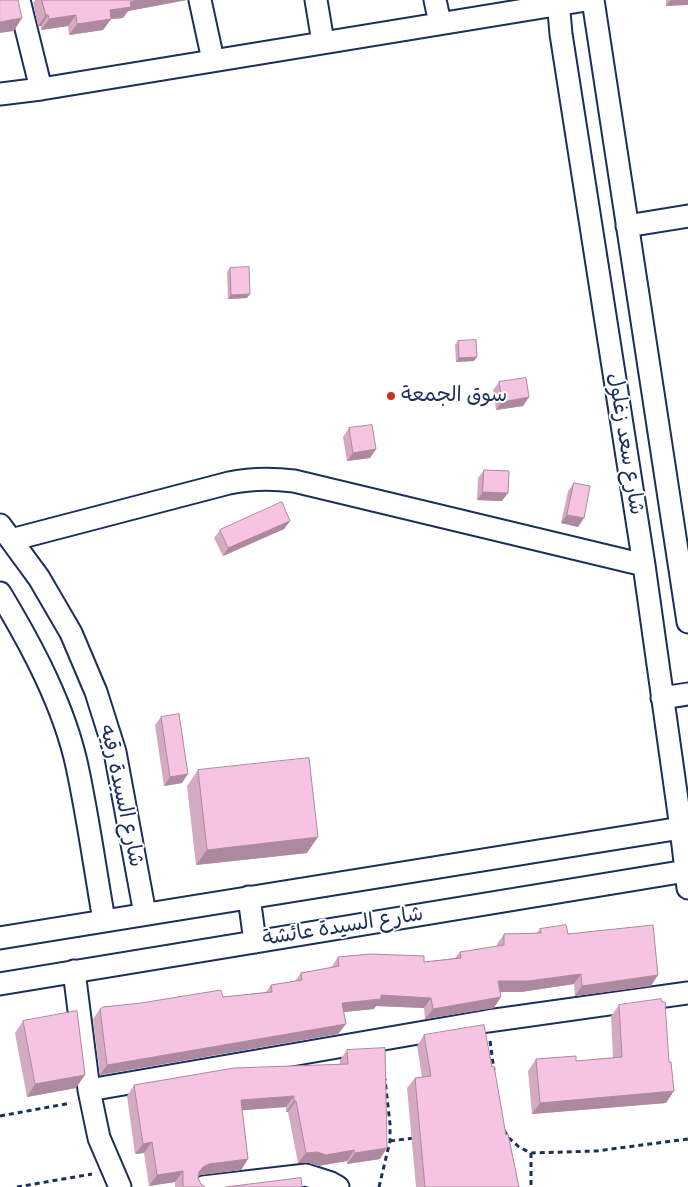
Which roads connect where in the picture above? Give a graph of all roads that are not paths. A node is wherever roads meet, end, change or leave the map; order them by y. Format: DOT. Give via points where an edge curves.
graph roads {
  1 [pos="19,0"];
  2 [pos="200,0"];
  3 [pos="316,0"];
  4 [pos="435,0"];
  5 [pos="586,0"];
  6 [pos="593,0"];
  7 [pos="558,2"];
  8 [pos="440,23"];
  9 [pos="323,42"];
  10 [pos="213,60"];
  11 [pos="41,89"];
  12 [pos="0,94"];
  13 [pos="688,216"];
  14 [pos="627,226"];
  15 [pos="681,532"];
  16 [pos="6,533"];
  17 [pos="644,565"];
  18 [pos="0,593"];
  19 [pos="688,622"];
  20 [pos="688,694"];
  21 [pos="662,698"];
  22 [pos="681,828"];
  23 [pos="687,879"];
  24 [pos="248,897"];
  25 [pos="145,914"];
  26 [pos="104,920"];
  27 [pos="0,938"];
  28 [pos="255,942"];
  29 [pos="74,971"];
  30 [pos="0,984"];
  31 [pos="688,993"];
  32 [pos="90,1095"];
  33 [pos="117,1179"];
  34 [pos="204,1187"];
  35 [pos="338,1187"];
  1 -- 11 [label="street"];
  2 -- 10 [label="street"];
  3 -- 9 [label="street"];
  4 -- 8 [label="street"];
  5 -- 7 [label="street"];
  6 -- 14 [label="street, شارع سعد زغلول"];
  7 -- 8 [label="street"];
  7 -- 17 [label="street, شارع سعد زغلول"];
  8 -- 9 [label="street"];
  9 -- 10 [label="street"];
  10 -- 11 [label="street"];
  11 -- 12 [label="street"];
  13 -- 14 [label="street"];
  14 -- 15 [label="street, شارع سعد زغلول"];
  15 -- 19 [label="street, شارع سعد زغلول"];
  16 -- 17 [label="street" via="229,482 272,478"];
  16 -- 25 [label="street, شارع السيدة رقيه" via="39,578 71,633 96,692 115,752"];
  17 -- 21 [label="street, شارع سعد زغلول"];
  18 -- 26 [label="street, شارع السيدة رقيه" via="32,648 58,705 74,756"];
  20 -- 21 [label="street"];
  21 -- 22 [label="street, شارع سعد زغلول"];
  22 -- 23 [label="street, شارع سعد زغلول"];
  22 -- 24 [label="street, شارع السيدة عائشة"];
  23 -- 28 [label="street, شارع السيدة عائشة"];
  24 -- 25 [label="street, شارع السيدة عائشة"];
  24 -- 28 [label="street"];
  25 -- 26 [label="street, شارع السيدة عائشة"];
  26 -- 27 [label="street, شارع السيدة عائشة"];
  28 -- 29 [label="street, شارع السيدة عائشة"];
  29 -- 30 [label="street, شارع السيدة عائشة"];
  29 -- 32 [label="street"];
  31 -- 32 [label="street" via="488,1021"];
  32 -- 33 [label="street" via="99,1138"];
  34 -- 35 [label="street" via="306,1175"];
}
